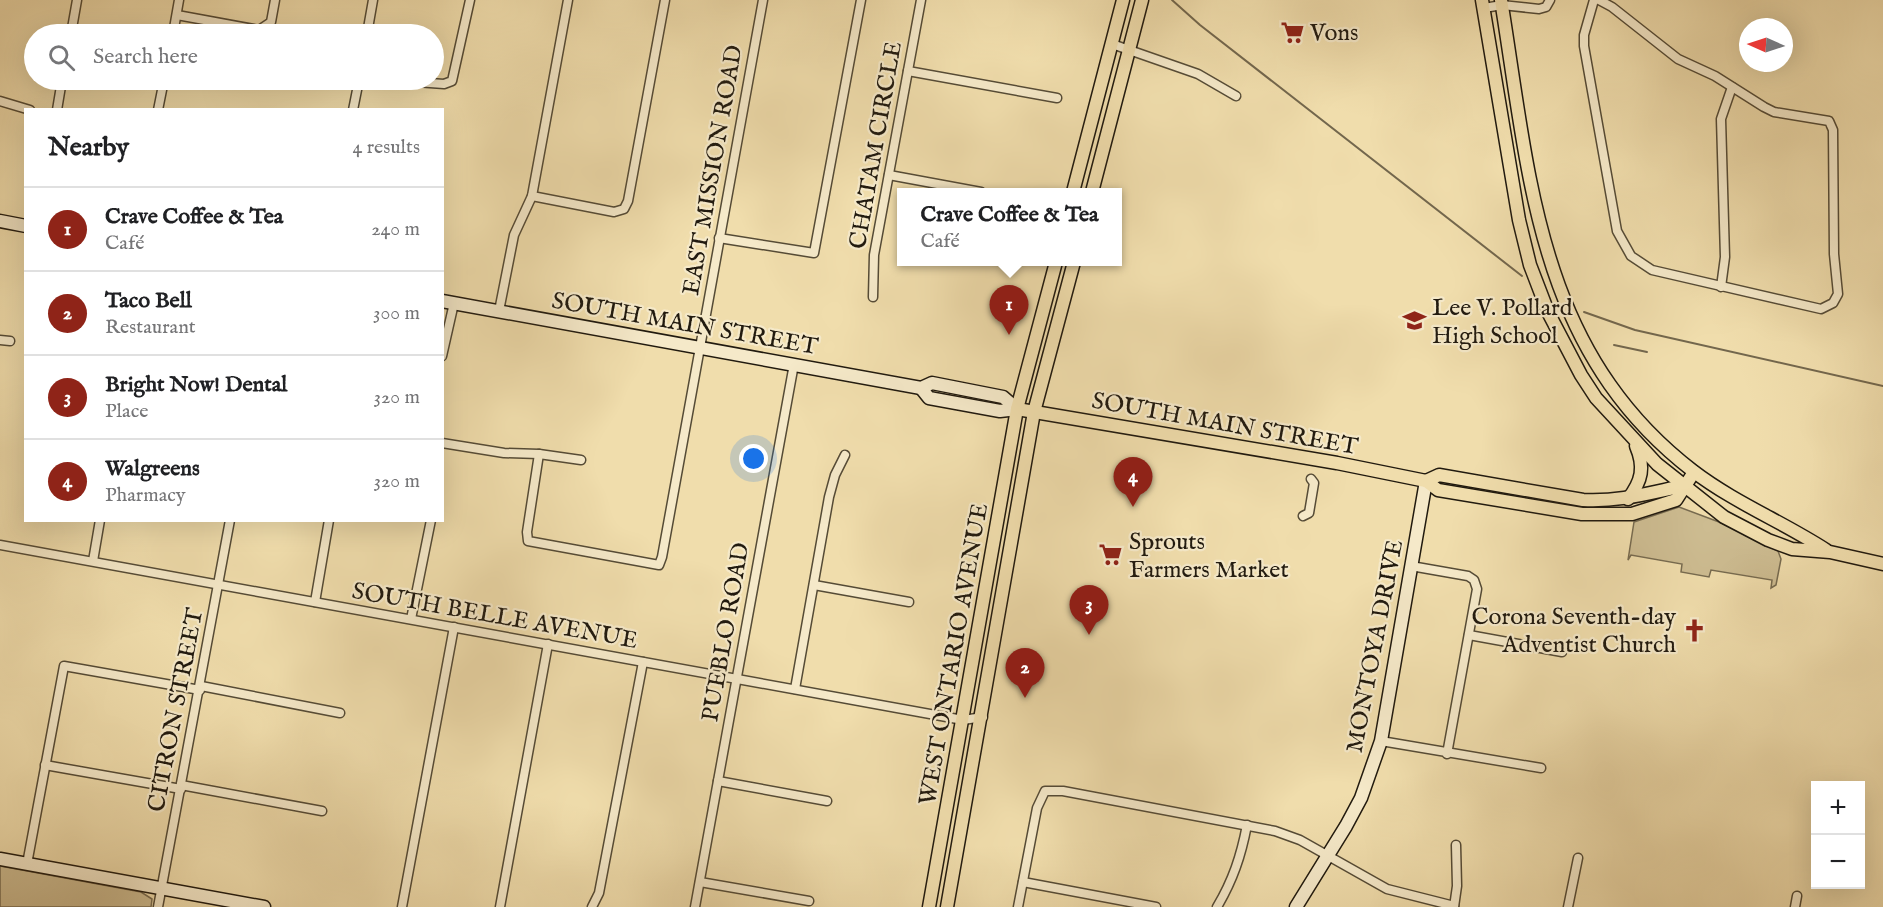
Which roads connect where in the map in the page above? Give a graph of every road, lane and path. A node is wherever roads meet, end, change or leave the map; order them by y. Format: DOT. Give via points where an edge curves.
graph roads {
  1 [pos="77,0"];
  2 [pos="179,0"];
  3 [pos="275,0"];
  4 [pos="373,0"];
  5 [pos="470,0"];
  6 [pos="568,0"];
  7 [pos="665,0"];
  8 [pos="763,0"];
  9 [pos="861,0"];
  10 [pos="921,0"];
  11 [pos="1124,0"];
  12 [pos="1142,0"];
  13 [pos="1551,0"];
  14 [pos="1594,0"];
  15 [pos="1599,0"];
  16 [pos="1504,2"];
  17 [pos="1483,4"];
  18 [pos="177,15"];
  19 [pos="72,24"];
  20 [pos="175,24"];
  21 [pos="226,24"];
  22 [pos="269,24"];
  23 [pos="369,24"];
  24 [pos="1112,44"];
  25 [pos="1129,49"];
  26 [pos="908,71"];
  27 [pos="444,84"];
  28 [pos="1731,87"];
  29 [pos="60,90"];
  30 [pos="162,90"];
  31 [pos="357,90"];
  32 [pos="1236,96"];
  33 [pos="1057,98"];
  34 [pos="0,101"];
  35 [pos="24,108"];
  36 [pos="57,108"];
  37 [pos="159,108"];
  38 [pos="353,108"];
  39 [pos="889,175"];
  40 [pos="959,188"];
  41 [pos="1074,188"];
  42 [pos="1093,188"];
  43 [pos="532,196"];
  44 [pos="0,221"];
  45 [pos="24,226"];
  46 [pos="719,238"];
  47 [pos="1055,266"];
  48 [pos="1065,266"];
  49 [pos="1073,266"];
  50 [pos="1721,287"];
  51 [pos="873,297"];
  52 [pos="448,302"];
  53 [pos="1061,310"];
  54 [pos="499,311"];
  55 [pos="444,338"];
  56 [pos="0,340"];
  57 [pos="10,341"];
  58 [pos="699,347"];
  59 [pos="794,364"];
  60 [pos="1017,409"];
  61 [pos="1035,412"];
  62 [pos="1633,439"];
  63 [pos="444,443"];
  64 [pos="539,454"];
  65 [pos="845,455"];
  66 [pos="581,460"];
  67 [pos="1694,472"];
  68 [pos="1311,479"];
  69 [pos="1426,480"];
  70 [pos="1683,486"];
  71 [pos="1628,499"];
  72 [pos="1303,516"];
  73 [pos="100,522"];
  74 [pos="230,522"];
  75 [pos="329,522"];
  76 [pos="431,522"];
  77 [pos="0,544"];
  78 [pos="1830,552"];
  79 [pos="93,561"];
  80 [pos="1883,564"];
  81 [pos="1412,566"];
  82 [pos="219,584"];
  83 [pos="813,585"];
  84 [pos="315,602"];
  85 [pos="909,602"];
  86 [pos="411,619"];
  87 [pos="454,627"];
  88 [pos="1468,635"];
  89 [pos="548,644"];
  90 [pos="1563,652"];
  91 [pos="643,662"];
  92 [pos="737,679"];
  93 [pos="201,688"];
  94 [pos="795,689"];
  95 [pos="340,713"];
  96 [pos="983,717"];
  97 [pos="963,720"];
  98 [pos="1381,741"];
  99 [pos="1447,754"];
  100 [pos="45,765"];
  101 [pos="1541,768"];
  102 [pos="718,781"];
  103 [pos="181,787"];
  104 [pos="827,801"];
  105 [pos="322,811"];
  106 [pos="1246,825"];
  107 [pos="1456,845"];
  108 [pos="1328,856"];
  109 [pos="1578,858"];
  110 [pos="0,859"];
  111 [pos="27,864"];
  112 [pos="700,882"];
  113 [pos="1023,882"];
  114 [pos="162,888"];
  115 [pos="1797,896"];
  116 [pos="809,901"];
  117 [pos="1454,906"];
  118 [pos="158,907"];
  119 [pos="264,907"];
  120 [pos="402,907"];
  121 [pos="500,907"];
  122 [pos="592,907"];
  123 [pos="695,907"];
  124 [pos="929,907"];
  125 [pos="947,907"];
  126 [pos="1018,907"];
  127 [pos="1156,907"];
  128 [pos="1217,907"];
  129 [pos="1296,907"];
  130 [pos="1569,907"];
  131 [pos="1795,907"];
  1 -- 19 [label="street"];
  2 -- 18 [label="street"];
  3 -- 22 [label="street"];
  4 -- 23 [label="street"];
  5 -- 27 [label="street" via="452,81"];
  6 -- 43 [label="street"];
  7 -- 43 [label="street" via="624,209 614,212"];
  8 -- 46 [label="street, EAST MISSION ROAD"];
  9 -- 46 [label="street" via="814,253"];
  10 -- 26 [label="street, CHATAM CIRCLE"];
  11 -- 24 [label="main road"];
  12 -- 25 [label="main road"];
  13 -- 16 [label="street" via="1539,9"];
  14 -- 50 [label="street" via="1584,46 1617,231 1631,256 1652,270"];
  15 -- 28 [label="street" via="1678,59"];
  16 -- 17 [label="street"];
  16 -- 67 [label="main road" via="1537,216 1560,292 1585,345 1611,385 1638,421"];
  17 -- 62 [label="main road" via="1519,220 1536,282 1581,375 1611,417"];
  18 -- 20 [label="street"];
  18 -- 21 [label="street"];
  24 -- 25 [label="street"];
  24 -- 41 [label="main road"];
  25 -- 32 [label="street" via="1198,74"];
  25 -- 42 [label="main road"];
  26 -- 33 [label="street"];
  26 -- 39 [label="street, CHATAM CIRCLE"];
  28 -- 50 [label="street" via="1722,119 1725,257"];
  28 -- 50 [label="street" via="1774,112 1829,121 1833,130 1838,285 1833,303 1821,309"];
  29 -- 36 [label="street"];
  30 -- 37 [label="street"];
  31 -- 38 [label="street"];
  34 -- 35 [label="street"];
  39 -- 40 [label="street"];
  39 -- 51 [label="street, CHATAM CIRCLE" via="874,255"];
  43 -- 54 [label="street" via="514,235"];
  44 -- 45 [label="street"];
  46 -- 58 [label="street, EAST MISSION ROAD"];
  47 -- 60 [label="main road, WEST ONTARIO AVENUE"];
  48 -- 53 [label="main road"];
  49 -- 53 [label="main road"];
  52 -- 54 [label="street, SOUTH MAIN STREET"];
  52 -- 55 [label="street"];
  53 -- 61 [label="main road, WEST ONTARIO AVENUE"];
  54 -- 58 [label="street, SOUTH MAIN STREET"];
  56 -- 57 [label="street"];
  58 -- 59 [label="street, SOUTH MAIN STREET"];
  58 -- 64 [label="street, EAST MISSION ROAD" via="658,565 528,541"];
  59 -- 60 [label="street, SOUTH MAIN STREET" via="921,388 929,398 1000,411"];
  59 -- 92 [label="street, PUEBLO ROAD"];
  60 -- 61 [label="main road, SOUTH MAIN STREET"];
  60 -- 97 [label="main road, WEST ONTARIO AVENUE"];
  61 -- 69 [label="main road, SOUTH MAIN STREET"];
  61 -- 96 [label="main road, WEST ONTARIO AVENUE"];
  62 -- 70 [label="main road"];
  62 -- 71 [label="main road" via="1642,474"];
  63 -- 64 [label="street"];
  64 -- 66 [label="street"];
  65 -- 83 [label="street" via="829,497"];
  67 -- 70 [label="main road, SOUTH MAIN STREET"];
  67 -- 78 [label="main road"];
  68 -- 72 [label="street" via="1314,483 1309,513"];
  69 -- 70 [label="main road, SOUTH MAIN STREET" via="1438,490 1582,514 1632,514 1656,508 1676,500"];
  69 -- 71 [label="main road, SOUTH MAIN STREET" via="1439,475 1583,500"];
  69 -- 81 [label="street, MONTOYA DRIVE"];
  70 -- 71 [label="main road, SOUTH MAIN STREET"];
  70 -- 78 [label="main road" via="1724,517 1768,540 1792,549"];
  73 -- 79 [label="street"];
  74 -- 82 [label="street, CITRON STREET"];
  75 -- 84 [label="street"];
  76 -- 86 [label="street"];
  77 -- 79 [label="street, SOUTH BELLE AVENUE"];
  78 -- 80 [label="main road"];
  79 -- 82 [label="street, SOUTH BELLE AVENUE"];
  81 -- 88 [label="street" via="1474,580 1477,589"];
  81 -- 98 [label="street, MONTOYA DRIVE"];
  82 -- 84 [label="street, SOUTH BELLE AVENUE"];
  82 -- 93 [label="street, CITRON STREET"];
  83 -- 85 [label="street"];
  83 -- 94 [label="street"];
  84 -- 86 [label="street, SOUTH BELLE AVENUE"];
  86 -- 87 [label="street, SOUTH BELLE AVENUE"];
  87 -- 89 [label="street, SOUTH BELLE AVENUE"];
  87 -- 120 [label="street"];
  88 -- 90 [label="street"];
  88 -- 99 [label="street"];
  89 -- 91 [label="street, SOUTH BELLE AVENUE"];
  89 -- 121 [label="street"];
  91 -- 92 [label="street, SOUTH BELLE AVENUE"];
  91 -- 122 [label="street" via="599,893"];
  92 -- 94 [label="street, SOUTH BELLE AVENUE"];
  92 -- 102 [label="street, PUEBLO ROAD"];
  93 -- 95 [label="street"];
  93 -- 100 [label="street" via="64,666"];
  93 -- 103 [label="street, CITRON STREET"];
  94 -- 97 [label="street, SOUTH BELLE AVENUE"];
  96 -- 97 [label="street, SOUTH BELLE AVENUE"];
  96 -- 125 [label="main road, WEST ONTARIO AVENUE"];
  97 -- 124 [label="main road, WEST ONTARIO AVENUE"];
  98 -- 99 [label="street"];
  98 -- 108 [label="street, MONTOYA DRIVE" via="1361,798"];
  99 -- 101 [label="street"];
  100 -- 103 [label="street"];
  100 -- 111 [label="street"];
  102 -- 104 [label="street"];
  102 -- 112 [label="street, PUEBLO ROAD"];
  103 -- 105 [label="street"];
  103 -- 114 [label="street, CITRON STREET"];
  106 -- 108 [label="street" via="1300,840"];
  106 -- 113 [label="street" via="1063,791 1045,791 1037,808"];
  106 -- 128 [label="street" via="1233,880"];
  107 -- 117 [label="street"];
  108 -- 117 [label="street" via="1387,889"];
  108 -- 129 [label="street, MONTOYA DRIVE"];
  109 -- 130 [label="street"];
  110 -- 111 [label="street"];
  111 -- 114 [label="street"];
  112 -- 116 [label="street"];
  112 -- 123 [label="street, PUEBLO ROAD"];
  113 -- 126 [label="street"];
  113 -- 127 [label="street"];
  114 -- 118 [label="street, CITRON STREET"];
  114 -- 119 [label="street"];
  115 -- 131 [label="street"];
}
